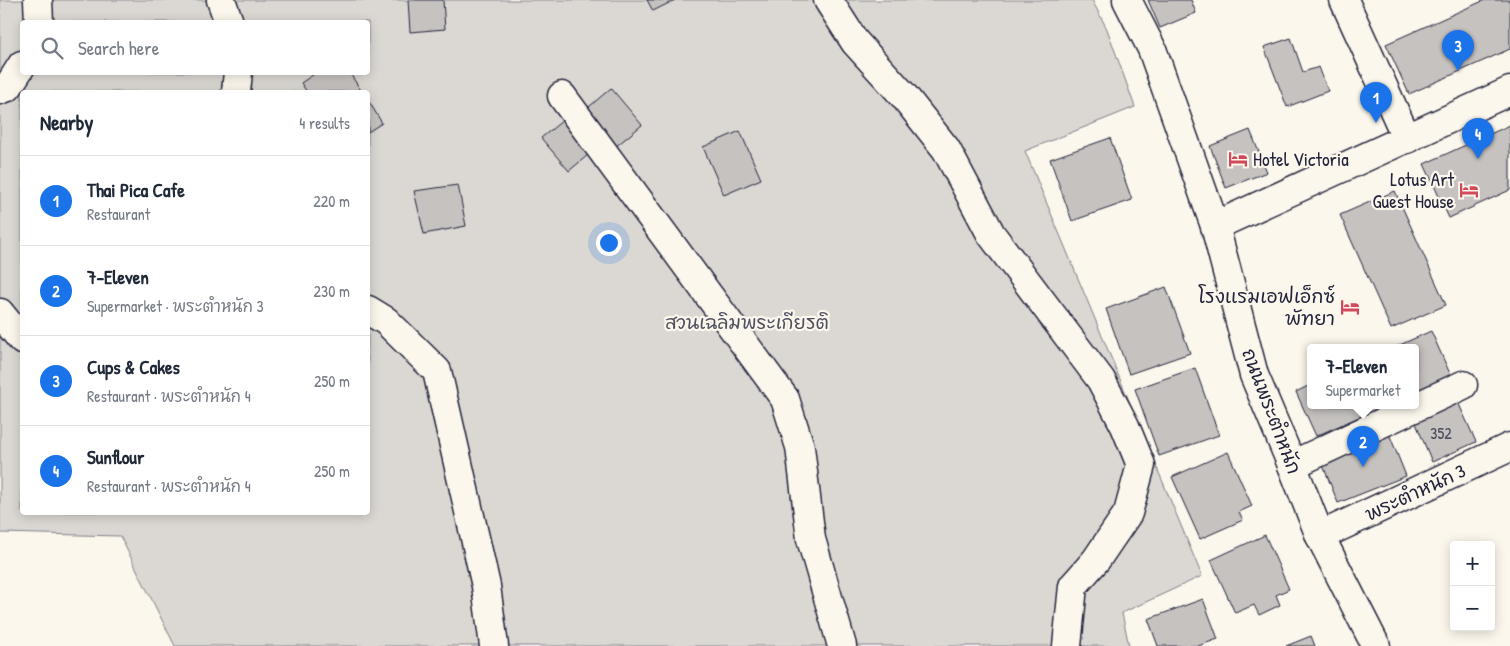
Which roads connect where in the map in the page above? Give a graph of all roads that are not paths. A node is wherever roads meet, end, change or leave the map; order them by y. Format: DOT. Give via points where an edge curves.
graph roads {
  1 [pos="38,0"];
  2 [pos="221,0"];
  3 [pos="828,0"];
  4 [pos="1127,0"];
  5 [pos="1344,0"];
  6 [pos="39,20"];
  7 [pos="228,20"];
  8 [pos="20,69"];
  9 [pos="238,75"];
  10 [pos="0,90"];
  11 [pos="236,90"];
  12 [pos="1510,90"];
  13 [pos="562,96"];
  14 [pos="1407,139"];
  15 [pos="1215,226"];
  16 [pos="370,311"];
  17 [pos="0,313"];
  18 [pos="20,338"];
  19 [pos="1463,385"];
  20 [pos="1419,406"];
  21 [pos="1412,409"];
  22 [pos="1510,447"];
  23 [pos="1292,465"];
  24 [pos="1320,536"];
  25 [pos="494,646"];
  26 [pos="842,646"];
  27 [pos="1067,646"];
  28 [pos="1376,646"];
  1 -- 6 [label="street"];
  2 -- 7 [label="street"];
  3 -- 27 [label="street" via="855,42 946,149 991,234 1101,380 1141,465 1128,514 1073,586"];
  4 -- 15 [label="street, ถนนพระตำหนัก" via="1152,49"];
  5 -- 14 [label="street"];
  8 -- 10 [label="street" via="8,87"];
  9 -- 11 [label="street"];
  12 -- 14 [label="street"];
  13 -- 26 [label="street" via="785,399 800,447 811,540"];
  14 -- 15 [label="street"];
  15 -- 23 [label="street, ถนนพระตำหนัก" via="1254,375"];
  16 -- 25 [label="street" via="386,321 437,372 486,586"];
  17 -- 18 [label="street"];
  19 -- 20 [label="street"];
  21 -- 23 [label="street"];
  22 -- 24 [label="street, พระตำหนัก 3"];
  23 -- 24 [label="street, ถนนพระตำหนัก"];
  24 -- 28 [label="street, ถนนพระตำหนัก"];
}
